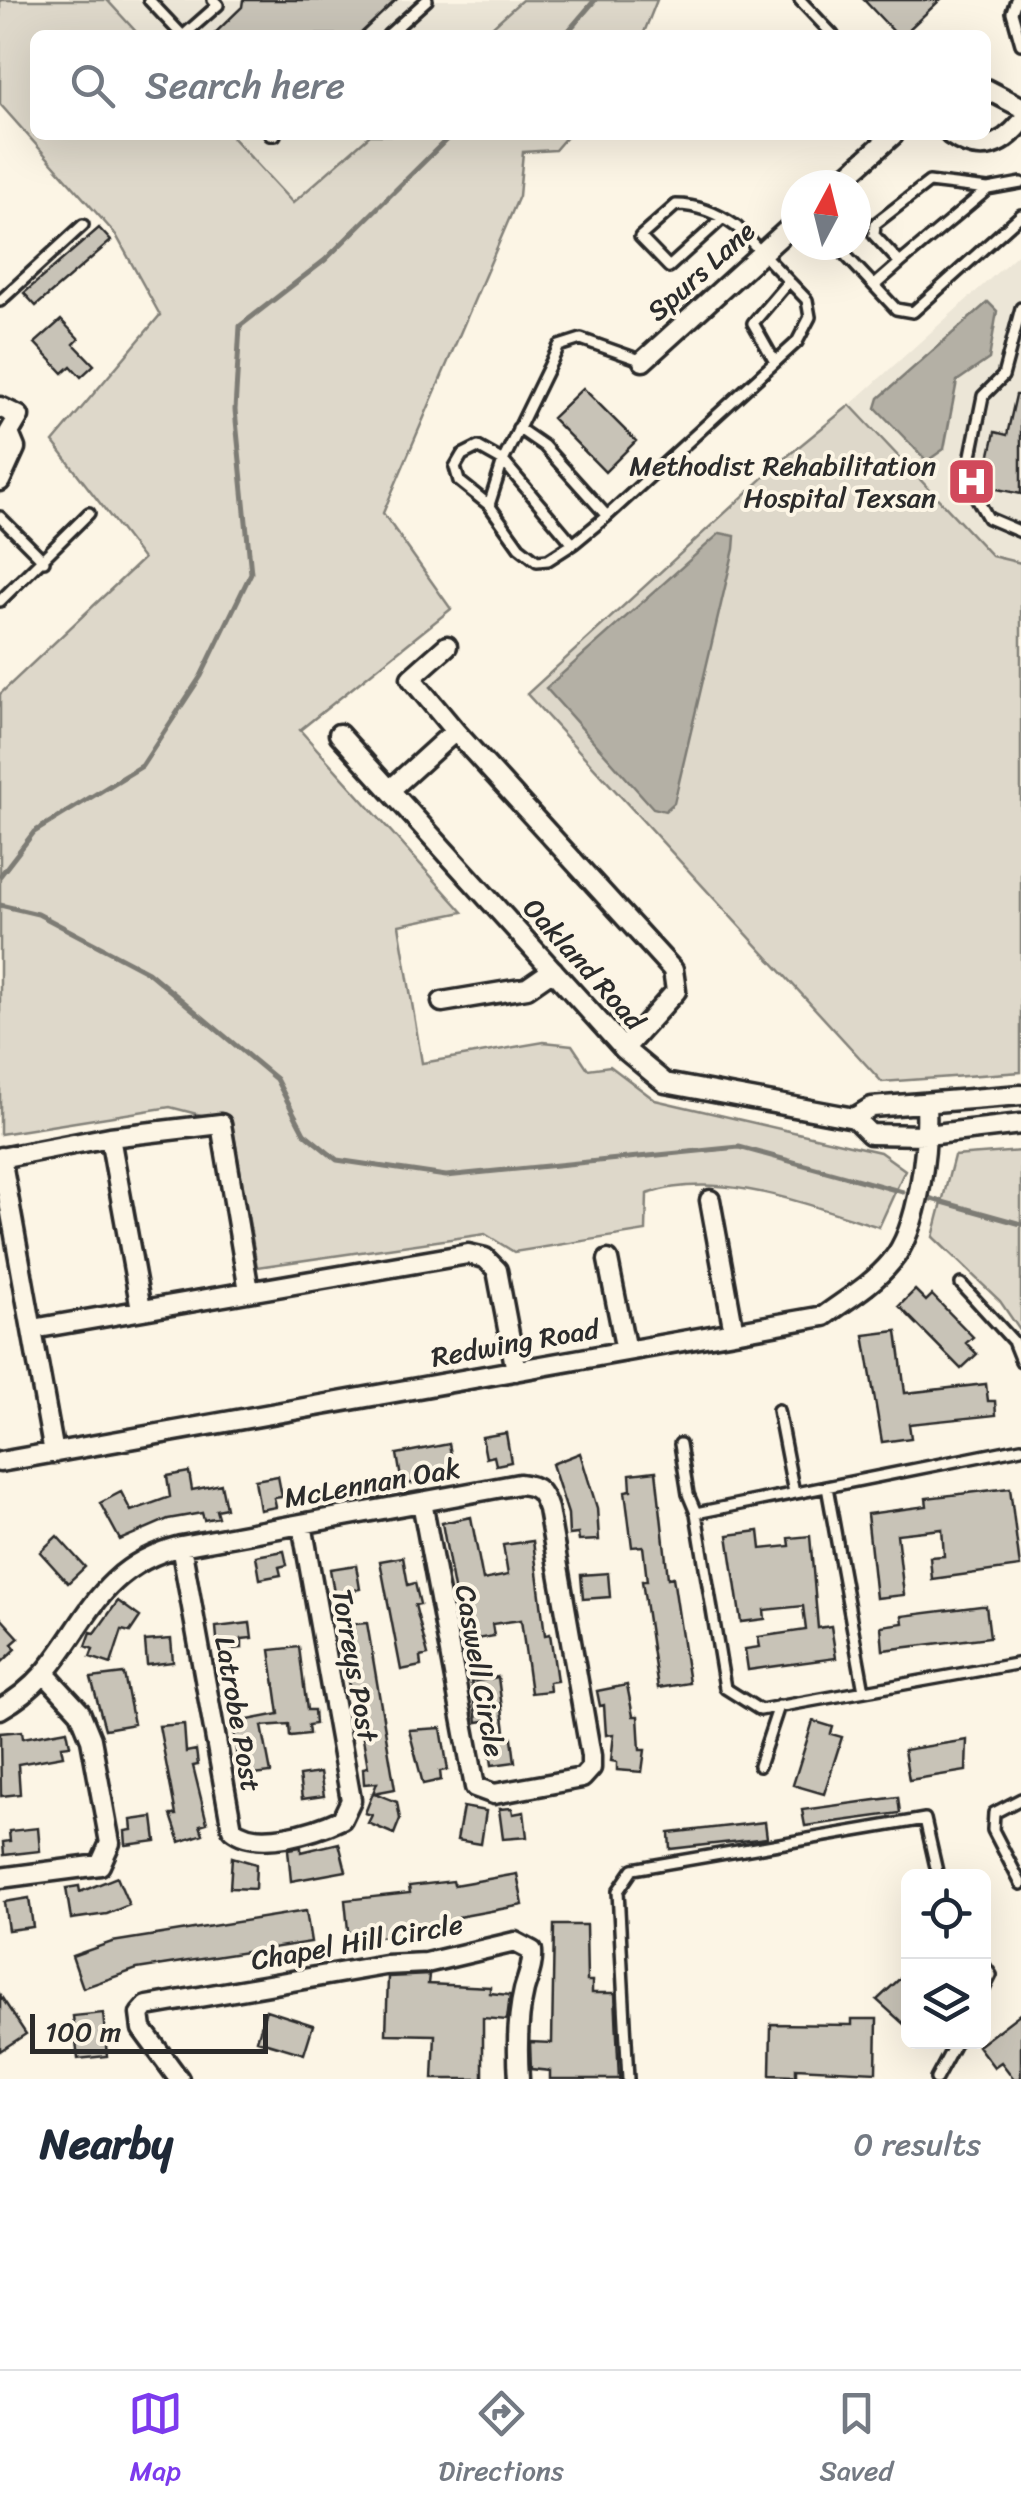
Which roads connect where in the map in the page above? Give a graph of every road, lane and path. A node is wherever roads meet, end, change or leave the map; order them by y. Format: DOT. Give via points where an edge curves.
graph roads {
  1 [pos="149,0"];
  2 [pos="213,0"];
  3 [pos="427,0"];
  4 [pos="800,0"];
  5 [pos="1016,0"];
  6 [pos="1018,24"];
  7 [pos="178,30"];
  8 [pos="189,30"];
  9 [pos="394,30"];
  10 [pos="829,30"];
  11 [pos="1021,44"];
  12 [pos="991,92"];
  13 [pos="1021,107"];
  14 [pos="1021,123"];
  15 [pos="887,140"];
  16 [pos="959,140"];
  17 [pos="854,170"];
  18 [pos="1021,183"];
  19 [pos="988,189"];
  20 [pos="1021,215"];
  21 [pos="723,218"];
  22 [pos="82,225"];
  23 [pos="781,236"];
  24 [pos="762,254"];
  25 [pos="850,260"];
  26 [pos="900,263"];
  27 [pos="789,282"];
  28 [pos="874,285"];
  29 [pos="1,298"];
  30 [pos="1021,308"];
  31 [pos="644,361"];
  32 [pos="774,362"];
  33 [pos="0,407"];
  34 [pos="518,428"];
  35 [pos="5,442"];
  36 [pos="503,461"];
  37 [pos="0,482"];
  38 [pos="489,505"];
  39 [pos="89,513"];
  40 [pos="607,516"];
  41 [pos="0,518"];
  42 [pos="1021,532"];
  43 [pos="573,544"];
  44 [pos="44,561"];
  45 [pos="0,601"];
  46 [pos="447,646"];
  47 [pos="455,731"];
  48 [pos="339,734"];
  49 [pos="390,790"];
  50 [pos="553,970"];
  51 [pos="442,1002"];
  52 [pos="624,1049"];
  53 [pos="1021,1095"];
  54 [pos="926,1103"];
  55 [pos="854,1118"];
  56 [pos="1021,1124"];
  57 [pos="927,1135"];
  58 [pos="110,1137"];
  59 [pos="1,1158"];
  60 [pos="710,1200"];
  61 [pos="608,1260"];
  62 [pos="961,1284"];
  63 [pos="249,1290"];
  64 [pos="142,1308"];
  65 [pos="33,1329"];
  66 [pos="734,1332"];
  67 [pos="626,1351"];
  68 [pos="1021,1361"];
  69 [pos="516,1371"];
  70 [pos="778,1410"];
  71 [pos="680,1444"];
  72 [pos="1021,1448"];
  73 [pos="54,1453"];
  74 [pos="0,1462"];
  75 [pos="826,1487"];
  76 [pos="794,1493"];
  77 [pos="422,1502"];
  78 [pos="696,1513"];
  79 [pos="302,1524"];
  80 [pos="181,1546"];
  81 [pos="1021,1663"];
  82 [pos="46,1674"];
  83 [pos="864,1691"];
  84 [pos="779,1706"];
  85 [pos="0,1709"];
  86 [pos="760,1766"];
  87 [pos="591,1768"];
  88 [pos="1021,1799"];
  89 [pos="347,1814"];
  90 [pos="937,1869"];
  91 [pos="0,1878"];
  92 [pos="1021,1884"];
  93 [pos="952,2049"];
  94 [pos="178,2079"];
  95 [pos="520,2079"];
  96 [pos="628,2079"];
  97 [pos="936,2079"];
  1 -- 7 [label="lane"];
  2 -- 8 [label="lane" via="218,5"];
  3 -- 9 [label="lane"];
  4 -- 10 [label="lane"];
  5 -- 6 [label="lane"];
  6 -- 11 [label="lane"];
  12 -- 13 [label="street"];
  14 -- 16 [label="street" via="988,147"];
  15 -- 17 [label="street"];
  18 -- 19 [label="lane"];
  19 -- 26 [label="lane"];
  19 -- 26 [label="lane" via="929,182 875,224 874,235"];
  20 -- 28 [label="lane" via="913,312 896,309"];
  21 -- 21 [label="lane" via="676,204 640,238 669,268"];
  21 -- 24 [label="lane"];
  22 -- 29 [label="lane"];
  23 -- 24 [label="street, Spurs Lane"];
  24 -- 27 [label="lane"];
  24 -- 31 [label="street, Spurs Lane"];
  25 -- 28 [label="lane"];
  26 -- 28 [label="lane"];
  27 -- 32 [label="lane" via="753,322"];
  27 -- 32 [label="lane" via="807,300 810,317 797,342"];
  30 -- 42 [label="lane" via="1003,376 983,396 966,480 988,518"];
  31 -- 34 [label="lane" via="581,339 559,346"];
  32 -- 40 [label="lane"];
  33 -- 35 [label="street" via="19,416"];
  34 -- 36 [label="lane"];
  34 -- 40 [label="lane" via="544,446"];
  35 -- 37 [label="street" via="15,448"];
  36 -- 38 [label="lane"];
  36 -- 38 [label="lane" via="478,447 454,467 459,481"];
  36 -- 43 [label="lane"];
  38 -- 43 [label="lane" via="537,562"];
  39 -- 44 [label="lane"];
  40 -- 43 [label="lane"];
  41 -- 44 [label="lane"];
  44 -- 45 [label="lane"];
  46 -- 47 [label="street" via="410,678"];
  47 -- 49 [label="street"];
  47 -- 52 [label="street" via="672,970 676,991"];
  48 -- 49 [label="street, Oakland Road"];
  49 -- 50 [label="street, Oakland Road"];
  50 -- 51 [label="street" via="527,988"];
  50 -- 52 [label="street, Oakland Road"];
  52 -- 55 [label="street, Oakland Road" via="666,1083"];
  53 -- 54 [label="street, Oakland Road"];
  54 -- 55 [label="street, Oakland Road" via="872,1107"];
  54 -- 57 [label="street, Redwing Road"];
  55 -- 57 [label="street, Oakland Road" via="870,1134"];
  56 -- 57 [label="street, Oakland Road"];
  57 -- 66 [label="street, Redwing Road" via="908,1233 893,1260 824,1316"];
  58 -- 59 [label="street"];
  58 -- 63 [label="street" via="220,1124"];
  58 -- 64 [label="street"];
  59 -- 65 [label="street"];
  60 -- 66 [label="street"];
  61 -- 67 [label="street"];
  62 -- 68 [label="lane" via="1013,1341"];
  63 -- 64 [label="street"];
  63 -- 69 [label="street" via="468,1254 485,1258 497,1270"];
  64 -- 65 [label="street"];
  65 -- 73 [label="street"];
  66 -- 67 [label="street, Redwing Road"];
  67 -- 69 [label="street, Redwing Road"];
  69 -- 73 [label="street, Redwing Road"];
  70 -- 76 [label="lane"];
  71 -- 78 [label="lane"];
  72 -- 75 [label="lane"];
  73 -- 74 [label="street, Redwing Road"];
  75 -- 76 [label="lane"];
  75 -- 83 [label="lane"];
  76 -- 78 [label="lane"];
  77 -- 79 [label="street, McLennan Oak"];
  77 -- 87 [label="street, McLennan Oak" via="519,1484 543,1493"];
  77 -- 87 [label="street, Caswell Circle" via="475,1786 508,1792 582,1778"];
  78 -- 84 [label="lane" via="725,1688 760,1710"];
  79 -- 80 [label="street, McLennan Oak"];
  79 -- 89 [label="street, Torreys Post" via="351,1800"];
  80 -- 82 [label="street, McLennan Oak" via="147,1557 105,1587"];
  80 -- 89 [label="street, Latrobe Post" via="232,1829 254,1839 311,1830"];
  81 -- 83 [label="lane"];
  82 -- 85 [label="street, McLennan Oak"];
  82 -- 91 [label="street" via="87,1724 108,1852 100,1864"];
  83 -- 84 [label="lane"];
  84 -- 86 [label="lane"];
  88 -- 92 [label="lane" via="994,1813 993,1830"];
  90 -- 96 [label="lane" via="926,1818 633,1869 618,1891"];
  93 -- 97 [label="lane"];
  94 -- 95 [label="street, Chapel Hill Circle" via="142,2028 140,2014 147,2006 385,1964 426,1963 514,1942 532,1951 533,1963 517,2048"];
}
